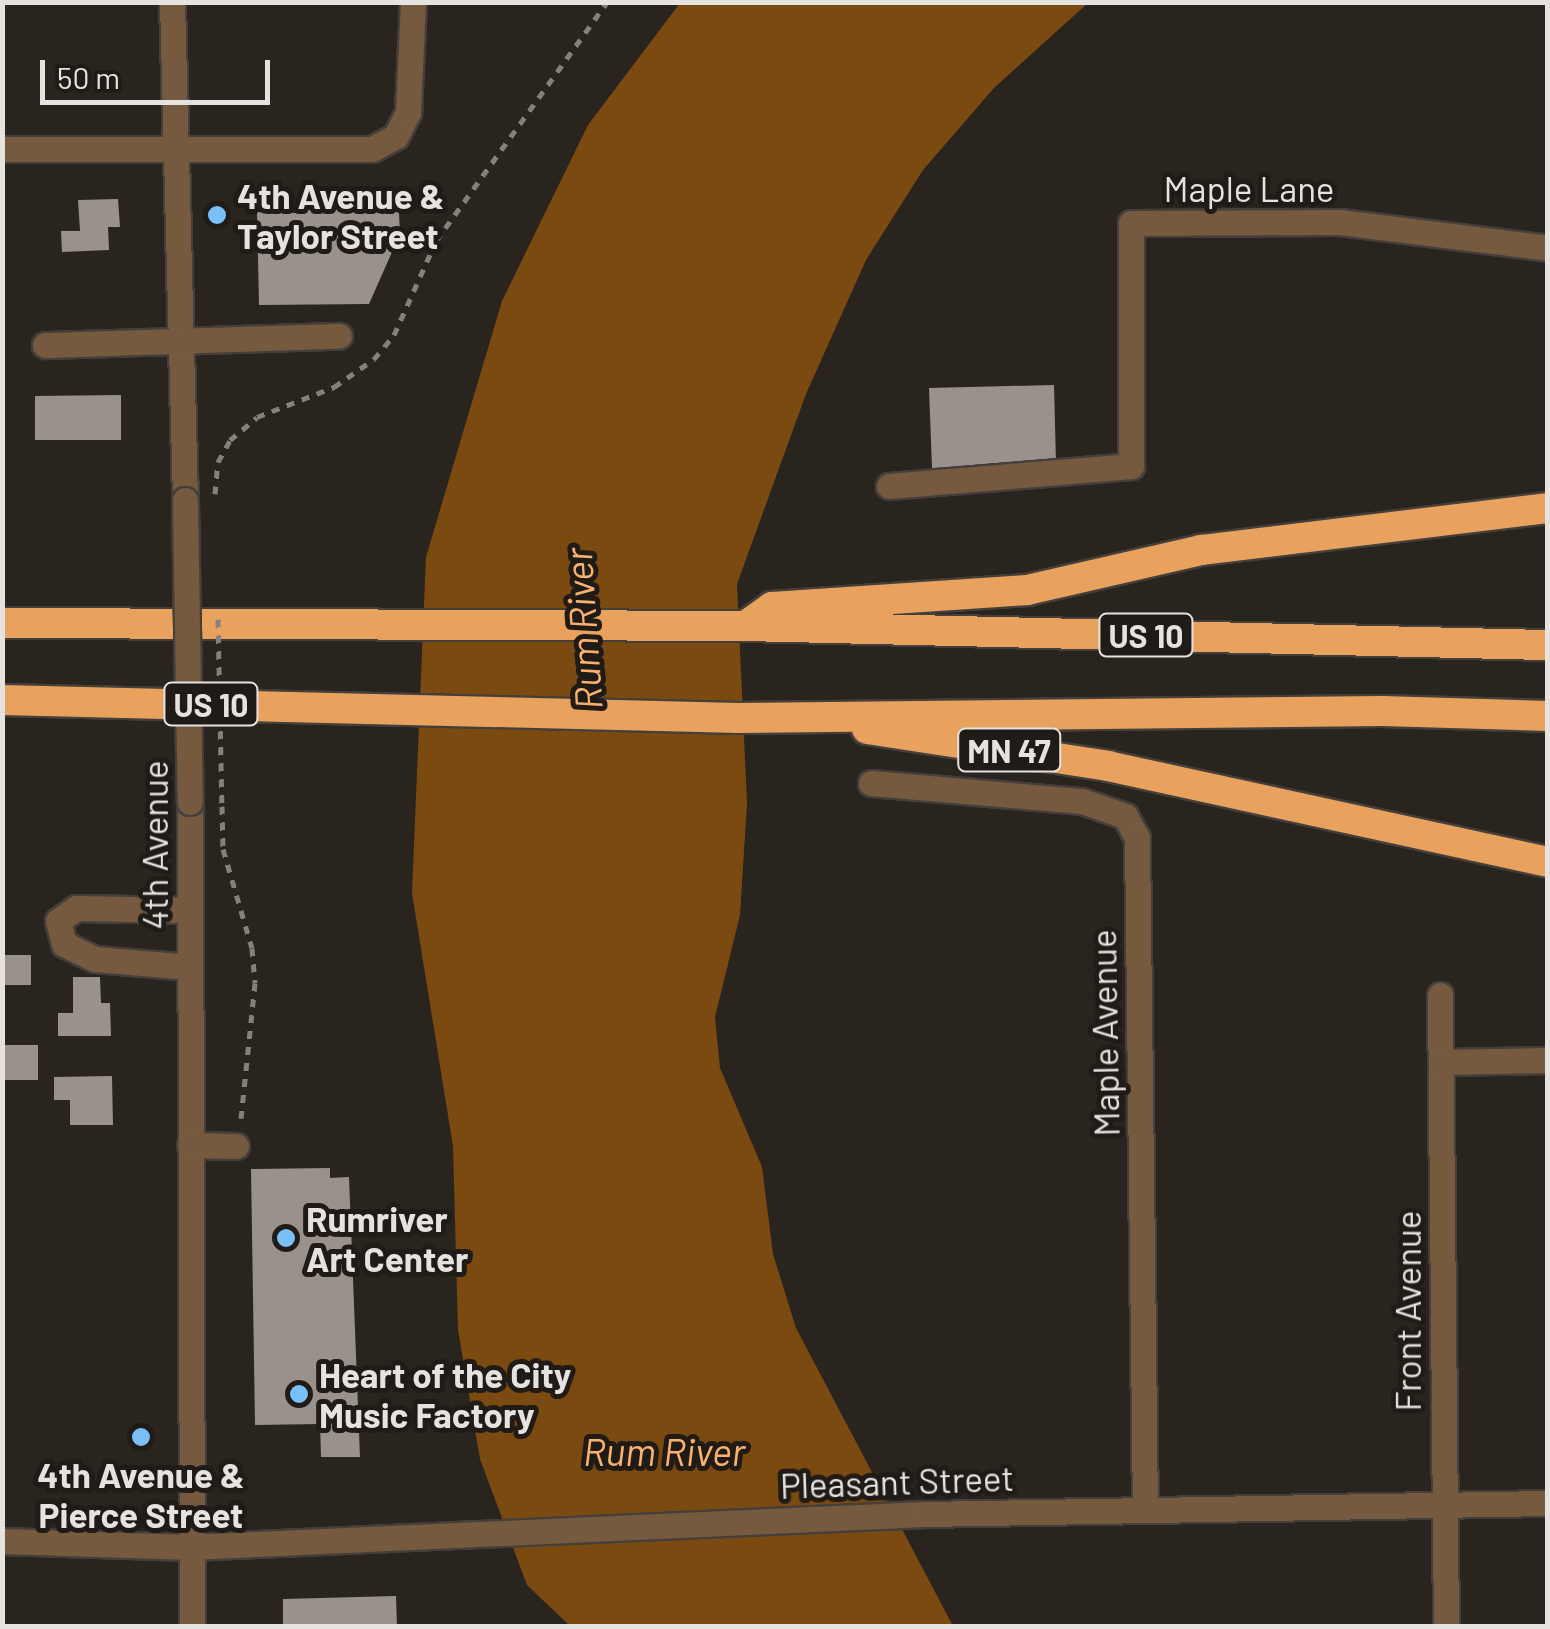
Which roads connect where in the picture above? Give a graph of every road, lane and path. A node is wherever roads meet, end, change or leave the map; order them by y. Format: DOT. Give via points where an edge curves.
graph roads {
  1 [pos="172,2"];
  2 [pos="414,2"];
  3 [pos="607,2"];
  4 [pos="2,148"];
  5 [pos="175,152"];
  6 [pos="1548,248"];
  7 [pos="338,336"];
  8 [pos="179,343"];
  9 [pos="45,345"];
  10 [pos="888,486"];
  11 [pos="215,501"];
  12 [pos="1548,508"];
  13 [pos="218,615"];
  14 [pos="2,622"];
  15 [pos="745,626"];
  16 [pos="1548,645"];
  17 [pos="2,700"];
  18 [pos="806,715"];
  19 [pos="1548,716"];
  20 [pos="872,783"];
  21 [pos="1548,839"];
  22 [pos="1494,848"];
  23 [pos="1548,862"];
  24 [pos="190,910"];
  25 [pos="190,968"];
  26 [pos="1440,995"];
  27 [pos="1548,1060"];
  28 [pos="1441,1062"];
  29 [pos="190,1146"];
  30 [pos="236,1146"];
  31 [pos="1548,1503"];
  32 [pos="1444,1504"];
  33 [pos="1145,1508"];
  34 [pos="2,1541"];
  35 [pos="190,1547"];
  36 [pos="192,1626"];
  37 [pos="1446,1626"];
  1 -- 5 [label="street, 4th Avenue"];
  2 -- 5 [label="street" via="408,112 396,136 346,152"];
  3 -- 11 [label="path" via="436,241 394,335 374,359 334,386 258,417 230,440 218,462"];
  4 -- 5 [label="street"];
  5 -- 8 [label="street, 4th Avenue"];
  6 -- 10 [label="street, Maple Lane" via="1340,222 1131,223 1131,466"];
  7 -- 8 [label="street"];
  8 -- 9 [label="street"];
  8 -- 24 [label="street, 4th Avenue, bridge"];
  12 -- 15 [label="highway" via="1200,550 1028,590 772,608"];
  13 -- 30 [label="path, bridge" via="223,848 252,948 255,983"];
  14 -- 15 [label="highway, US 10"];
  15 -- 16 [label="highway, US 10"];
  17 -- 18 [label="highway, US 10"];
  18 -- 19 [label="highway, US 10"];
  18 -- 22 [label="highway, MN 47" via="1108,766"];
  20 -- 33 [label="street, Maple Avenue" via="1082,802 1126,816 1138,838"];
  21 -- 22 [label="highway"];
  22 -- 23 [label="highway, MN 47"];
  24 -- 25 [label="street, 4th Avenue"];
  24 -- 25 [label="street" via="76,908 58,921 64,944 95,960"];
  25 -- 29 [label="street, 4th Avenue"];
  26 -- 28 [label="street, Front Avenue"];
  27 -- 28 [label="street"];
  28 -- 32 [label="street, Front Avenue"];
  29 -- 30 [label="street"];
  29 -- 35 [label="street, 4th Avenue"];
  31 -- 32 [label="street, Pleasant Street"];
  32 -- 33 [label="street, Pleasant Street"];
  32 -- 37 [label="street, Front Avenue"];
  33 -- 35 [label="street, Pleasant Street"];
  34 -- 35 [label="street, Pleasant Street"];
  35 -- 36 [label="street, 4th Avenue"];
}
